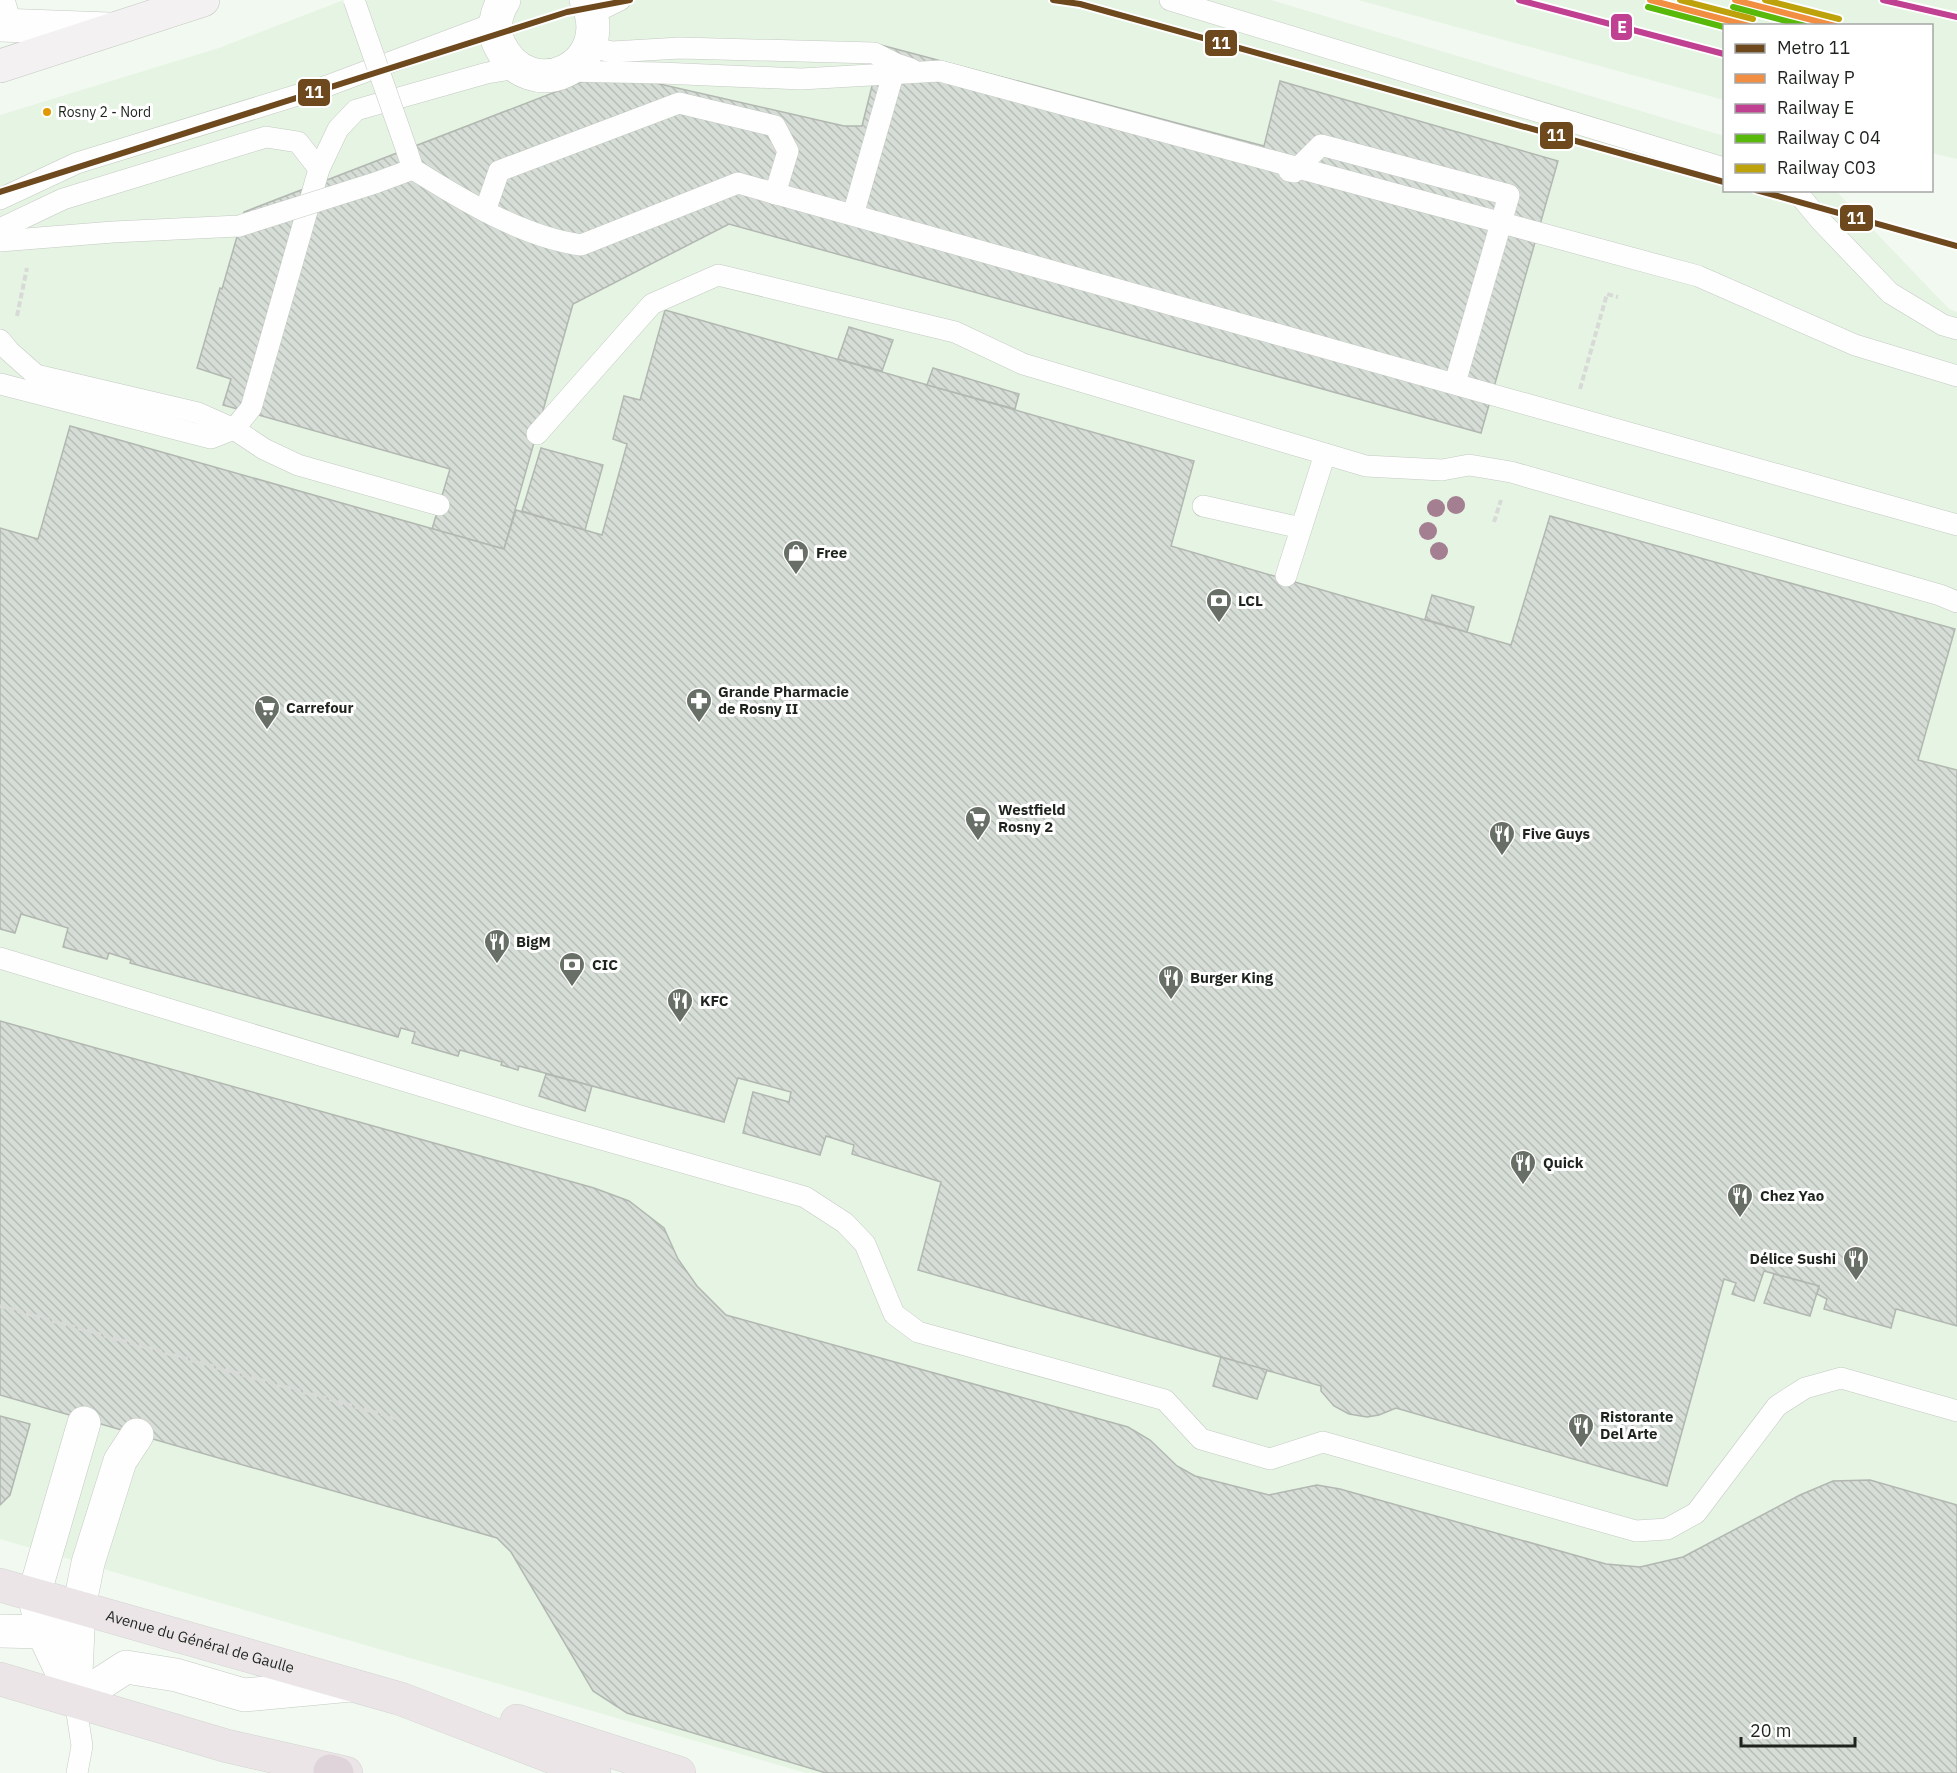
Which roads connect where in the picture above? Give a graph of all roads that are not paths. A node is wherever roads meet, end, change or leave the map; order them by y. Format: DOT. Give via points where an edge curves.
graph roads {
  1 [pos="203,0"];
  2 [pos="354,0"];
  3 [pos="1170,0"];
  4 [pos="600,4"];
  5 [pos="500,11"];
  6 [pos="5,17"];
  7 [pos="111,30"];
  8 [pos="590,47"];
  9 [pos="896,64"];
  10 [pos="0,66"];
  11 [pos="517,68"];
  12 [pos="566,71"];
  13 [pos="410,160"];
  14 [pos="1723,167"];
  15 [pos="319,169"];
  16 [pos="1797,192"];
  17 [pos="775,194"];
  18 [pos="0,199"];
  19 [pos="485,211"];
  20 [pos="853,215"];
  21 [pos="6,236"];
  22 [pos="1957,328"];
  23 [pos="5,346"];
  24 [pos="1957,376"];
  25 [pos="1455,383"];
  26 [pos="0,384"];
  27 [pos="251,408"];
  28 [pos="234,429"];
  29 [pos="537,434"];
  30 [pos="264,449"];
  31 [pos="1325,454"];
  32 [pos="439,505"];
  33 [pos="1203,506"];
  34 [pos="1957,525"];
  35 [pos="1301,528"];
  36 [pos="1286,576"];
  37 [pos="1957,602"];
  38 [pos="0,958"];
  39 [pos="1957,1411"];
  40 [pos="84,1423"];
  41 [pos="137,1435"];
  42 [pos="0,1586"];
  43 [pos="34,1595"];
  44 [pos="79,1608"];
  45 [pos="0,1630"];
  46 [pos="43,1632"];
  47 [pos="0,1679"];
  48 [pos="356,1685"];
  49 [pos="401,1698"];
  50 [pos="75,1700"];
  51 [pos="338,1772"];
  52 [pos="77,1773"];
  53 [pos="594,1773"];
  54 [pos="678,1773"];
  1 -- 7 [label="main road"];
  2 -- 13 [label="lane, bridge"];
  3 -- 14 [label="lane"];
  4 -- 8 [label="street"];
  5 -- 11 [label="street" via="497,40 504,55"];
  5 -- 18 [label="lane" via="327,86 77,163"];
  6 -- 7 [label="street"];
  7 -- 10 [label="main road"];
  8 -- 9 [label="lane" via="612,52 680,48 874,52"];
  8 -- 12 [label="street" via="580,62"];
  9 -- 20 [label="lane"];
  9 -- 25 [label="lane" via="1294,172 1321,145 1509,195"];
  11 -- 12 [label="street" via="532,75"];
  11 -- 15 [label="lane" via="356,110 338,129"];
  12 -- 24 [label="lane" via="801,79 940,71 1698,276 1855,345"];
  13 -- 19 [label="lane" via="456,195"];
  13 -- 21 [label="lane, bridge" via="375,183 239,226"];
  15 -- 21 [label="lane" via="298,142 266,137 63,199"];
  15 -- 27 [label="lane"];
  16 -- 22 [label="lane" via="1890,293 1943,325"];
  17 -- 19 [label="lane" via="738,183 581,245 528,230"];
  17 -- 19 [label="lane" via="788,151 775,126 679,103 499,171"];
  17 -- 20 [label="lane"];
  20 -- 25 [label="lane"];
  23 -- 28 [label="lane" via="36,375 198,413"];
  25 -- 34 [label="lane"];
  26 -- 28 [label="lane" via="211,438"];
  27 -- 28 [label="lane"];
  27 -- 30 [label="lane"];
  28 -- 30 [label="lane"];
  29 -- 31 [label="lane" via="652,304 718,275 955,332 1023,364"];
  30 -- 32 [label="lane" via="298,465"];
  31 -- 35 [label="lane"];
  31 -- 37 [label="lane" via="1366,466 1442,470 1469,465 1511,472"];
  33 -- 35 [label="lane"];
  35 -- 36 [label="lane"];
  38 -- 39 [label="lane" via="527,1118 805,1197 845,1222 865,1244 894,1314 918,1332 1165,1400 1201,1439 1270,1459 1323,1442 1636,1531 1667,1529 1696,1513 1777,1406 1805,1388 1841,1378"];
  40 -- 43 [label="street"];
  41 -- 44 [label="street" via="120,1461 88,1563"];
  42 -- 43 [label="main road, Avenue du Général de Gaulle"];
  43 -- 44 [label="main road, Avenue du Général de Gaulle"];
  43 -- 46 [label="street"];
  44 -- 46 [label="street"];
  44 -- 48 [label="main road, Avenue du Général de Gaulle"];
  44 -- 50 [label="street"];
  45 -- 46 [label="street"];
  46 -- 50 [label="street"];
  47 -- 50 [label="main road"];
  48 -- 49 [label="main road, Avenue du Général de Gaulle"];
  48 -- 50 [label="street" via="244,1695 176,1675 126,1667"];
  49 -- 53 [label="main road, Avenue du Général de Gaulle"];
  49 -- 54 [label="main road, Avenue du Général de Gaulle" via="485,1711"];
  50 -- 51 [label="main road" via="227,1746"];
  50 -- 52 [label="lane" via="82,1746"];
}
